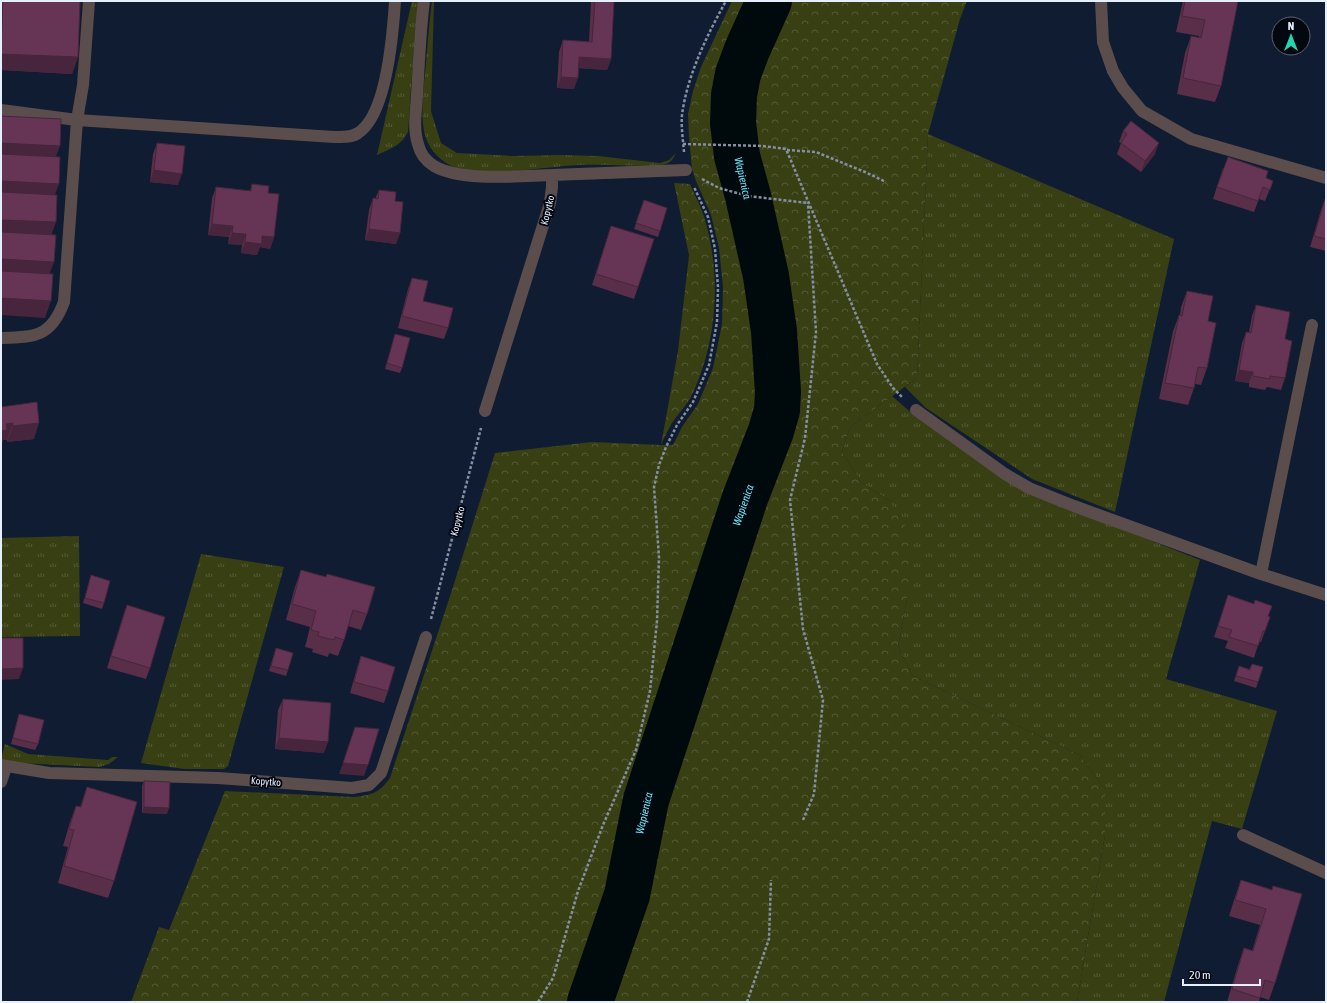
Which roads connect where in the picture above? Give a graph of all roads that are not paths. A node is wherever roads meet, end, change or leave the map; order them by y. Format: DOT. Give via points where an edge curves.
graph roads {
  1 [pos="89,1"];
  2 [pos="395,1"];
  3 [pos="424,1"];
  4 [pos="1101,1"];
  5 [pos="1,110"];
  6 [pos="77,120"];
  7 [pos="686,170"];
  8 [pos="552,175"];
  9 [pos="1326,178"];
  10 [pos="1312,325"];
  11 [pos="1,338"];
  12 [pos="916,410"];
  13 [pos="485,411"];
  14 [pos="1261,574"];
  15 [pos="1326,595"];
  16 [pos="426,637"];
  17 [pos="3,766"];
  18 [pos="1,782"];
  19 [pos="1242,835"];
  20 [pos="1326,873"];
  1 -- 6 [label="street" via="83,85"];
  2 -- 6 [label="street" via="381,98 366,126 358,133 347,137 334,137"];
  3 -- 8 [label="street" via="416,127 418,145 424,156 433,165 454,173 485,176"];
  4 -- 9 [label="street" via="1104,42 1113,71 1142,111 1191,139"];
  5 -- 6 [label="street"];
  6 -- 11 [label="street" via="64,302 60,314 43,332 28,337"];
  7 -- 8 [label="street"];
  8 -- 13 [label="street, Kopytko" via="550,203"];
  10 -- 14 [label="street"];
  12 -- 14 [label="street" via="1005,474 1029,488"];
  14 -- 15 [label="street"];
  16 -- 17 [label="street, Kopytko" via="381,773 369,785 352,788 218,778 49,773"];
  17 -- 18 [label="street"];
  19 -- 20 [label="street"];
}
